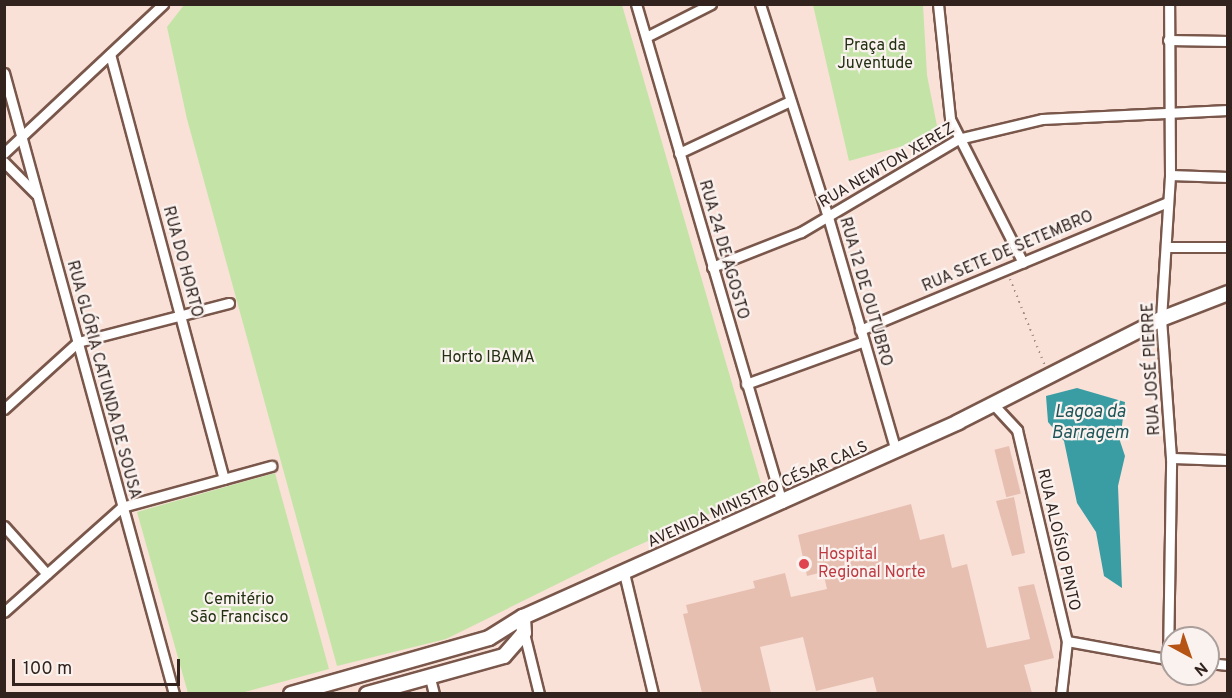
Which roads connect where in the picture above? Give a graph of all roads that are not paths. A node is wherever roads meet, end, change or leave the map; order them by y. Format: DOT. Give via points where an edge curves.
graph roads {
  1 [pos="163,4"];
  2 [pos="636,4"];
  3 [pos="711,4"];
  4 [pos="760,4"];
  5 [pos="938,4"];
  6 [pos="1168,4"];
  7 [pos="646,37"];
  8 [pos="1168,40"];
  9 [pos="1227,42"];
  10 [pos="110,54"];
  11 [pos="4,73"];
  12 [pos="790,101"];
  13 [pos="1169,110"];
  14 [pos="1227,110"];
  15 [pos="22,136"];
  16 [pos="958,139"];
  17 [pos="4,153"];
  18 [pos="679,153"];
  19 [pos="4,162"];
  20 [pos="1170,175"];
  21 [pos="1227,177"];
  22 [pos="39,197"];
  23 [pos="1167,202"];
  24 [pos="828,217"];
  25 [pos="1167,247"];
  26 [pos="1227,247"];
  27 [pos="1023,263"];
  28 [pos="712,267"];
  29 [pos="1227,293"];
  30 [pos="229,303"];
  31 [pos="181,315"];
  32 [pos="1161,319"];
  33 [pos="860,330"];
  34 [pos="78,342"];
  35 [pos="862,342"];
  36 [pos="746,384"];
  37 [pos="992,403"];
  38 [pos="4,409"];
  39 [pos="896,451"];
  40 [pos="1171,458"];
  41 [pos="1227,460"];
  42 [pos="271,466"];
  43 [pos="224,479"];
  44 [pos="782,503"];
  45 [pos="122,507"];
  46 [pos="4,526"];
  47 [pos="624,573"];
  48 [pos="47,574"];
  49 [pos="4,612"];
  50 [pos="523,617"];
  51 [pos="1170,626"];
  52 [pos="525,633"];
  53 [pos="1067,641"];
  54 [pos="1160,658"];
  55 [pos="430,678"];
  56 [pos="174,693"];
  57 [pos="291,693"];
  58 [pos="367,693"];
  59 [pos="434,693"];
  60 [pos="539,693"];
  61 [pos="653,693"];
  62 [pos="1061,693"];
  1 -- 10 [label="street"];
  2 -- 7 [label="street, RUA 24 DE AGOSTO"];
  3 -- 7 [label="street"];
  4 -- 12 [label="street, RUA 12 DE OUTUBRO"];
  5 -- 16 [label="street" via="950,119"];
  6 -- 8 [label="street, RUA JOSÉ PIERRE"];
  7 -- 18 [label="street, RUA 24 DE AGOSTO"];
  8 -- 9 [label="street"];
  8 -- 13 [label="street, RUA JOSÉ PIERRE"];
  10 -- 15 [label="street"];
  10 -- 31 [label="street, RUA DO HORTO"];
  11 -- 15 [label="street, RUA GLÓRIA CATUNDA DE SOUSA"];
  12 -- 18 [label="street"];
  12 -- 24 [label="street, RUA 12 DE OUTUBRO"];
  13 -- 14 [label="street, RUA NEWTON XEREZ"];
  13 -- 16 [label="street, RUA NEWTON XEREZ" via="1030,120"];
  13 -- 20 [label="street, RUA JOSÉ PIERRE"];
  15 -- 17 [label="street"];
  15 -- 22 [label="street, RUA GLÓRIA CATUNDA DE SOUSA"];
  16 -- 24 [label="street, RUA NEWTON XEREZ"];
  16 -- 27 [label="street"];
  18 -- 28 [label="street, RUA 24 DE AGOSTO"];
  19 -- 22 [label="street"];
  20 -- 21 [label="street"];
  20 -- 23 [label="street, RUA JOSÉ PIERRE"];
  22 -- 34 [label="street, RUA GLÓRIA CATUNDA DE SOUSA"];
  23 -- 25 [label="street, RUA JOSÉ PIERRE"];
  23 -- 27 [label="street, RUA SETE DE SETEMBRO"];
  24 -- 28 [label="street, RUA NEWTON XEREZ"];
  24 -- 33 [label="street, RUA 12 DE OUTUBRO"];
  25 -- 26 [label="street"];
  25 -- 32 [label="street, RUA JOSÉ PIERRE"];
  27 -- 33 [label="street, RUA SETE DE SETEMBRO"];
  28 -- 36 [label="street, RUA 24 DE AGOSTO"];
  29 -- 32 [label="main road, AVENIDA MINISTRO CÉSAR CALS"];
  30 -- 31 [label="street"];
  31 -- 34 [label="street"];
  31 -- 43 [label="street, RUA DO HORTO"];
  32 -- 37 [label="main road, AVENIDA MINISTRO CÉSAR CALS"];
  32 -- 40 [label="street, RUA JOSÉ PIERRE"];
  33 -- 35 [label="street, RUA 12 DE OUTUBRO"];
  34 -- 38 [label="street"];
  34 -- 45 [label="street, RUA GLÓRIA CATUNDA DE SOUSA"];
  35 -- 36 [label="street"];
  35 -- 39 [label="street, RUA 12 DE OUTUBRO"];
  36 -- 44 [label="street, RUA 24 DE AGOSTO"];
  37 -- 39 [label="main road, AVENIDA MINISTRO CÉSAR CALS"];
  37 -- 53 [label="street, RUA ALOÍSIO PINTO" via="1017,430"];
  39 -- 44 [label="main road, AVENIDA MINISTRO CÉSAR CALS"];
  40 -- 41 [label="street"];
  40 -- 51 [label="street, RUA JOSÉ PIERRE"];
  42 -- 43 [label="street"];
  43 -- 45 [label="street"];
  44 -- 47 [label="main road, AVENIDA MINISTRO CÉSAR CALS"];
  45 -- 48 [label="street"];
  45 -- 56 [label="street, RUA GLÓRIA CATUNDA DE SOUSA"];
  46 -- 48 [label="street"];
  47 -- 50 [label="main road, AVENIDA MINISTRO CÉSAR CALS"];
  47 -- 61 [label="street"];
  48 -- 49 [label="street"];
  50 -- 52 [label="main road"];
  50 -- 57 [label="main road, AVENIDA MINISTRO CÉSAR CALS" via="489,638 440,656"];
  52 -- 55 [label="main road" via="504,656"];
  52 -- 60 [label="street"];
  53 -- 54 [label="street"];
  53 -- 62 [label="street, RUA ALOÍSIO PINTO"];
  55 -- 58 [label="main road"];
  55 -- 59 [label="street"];
}
